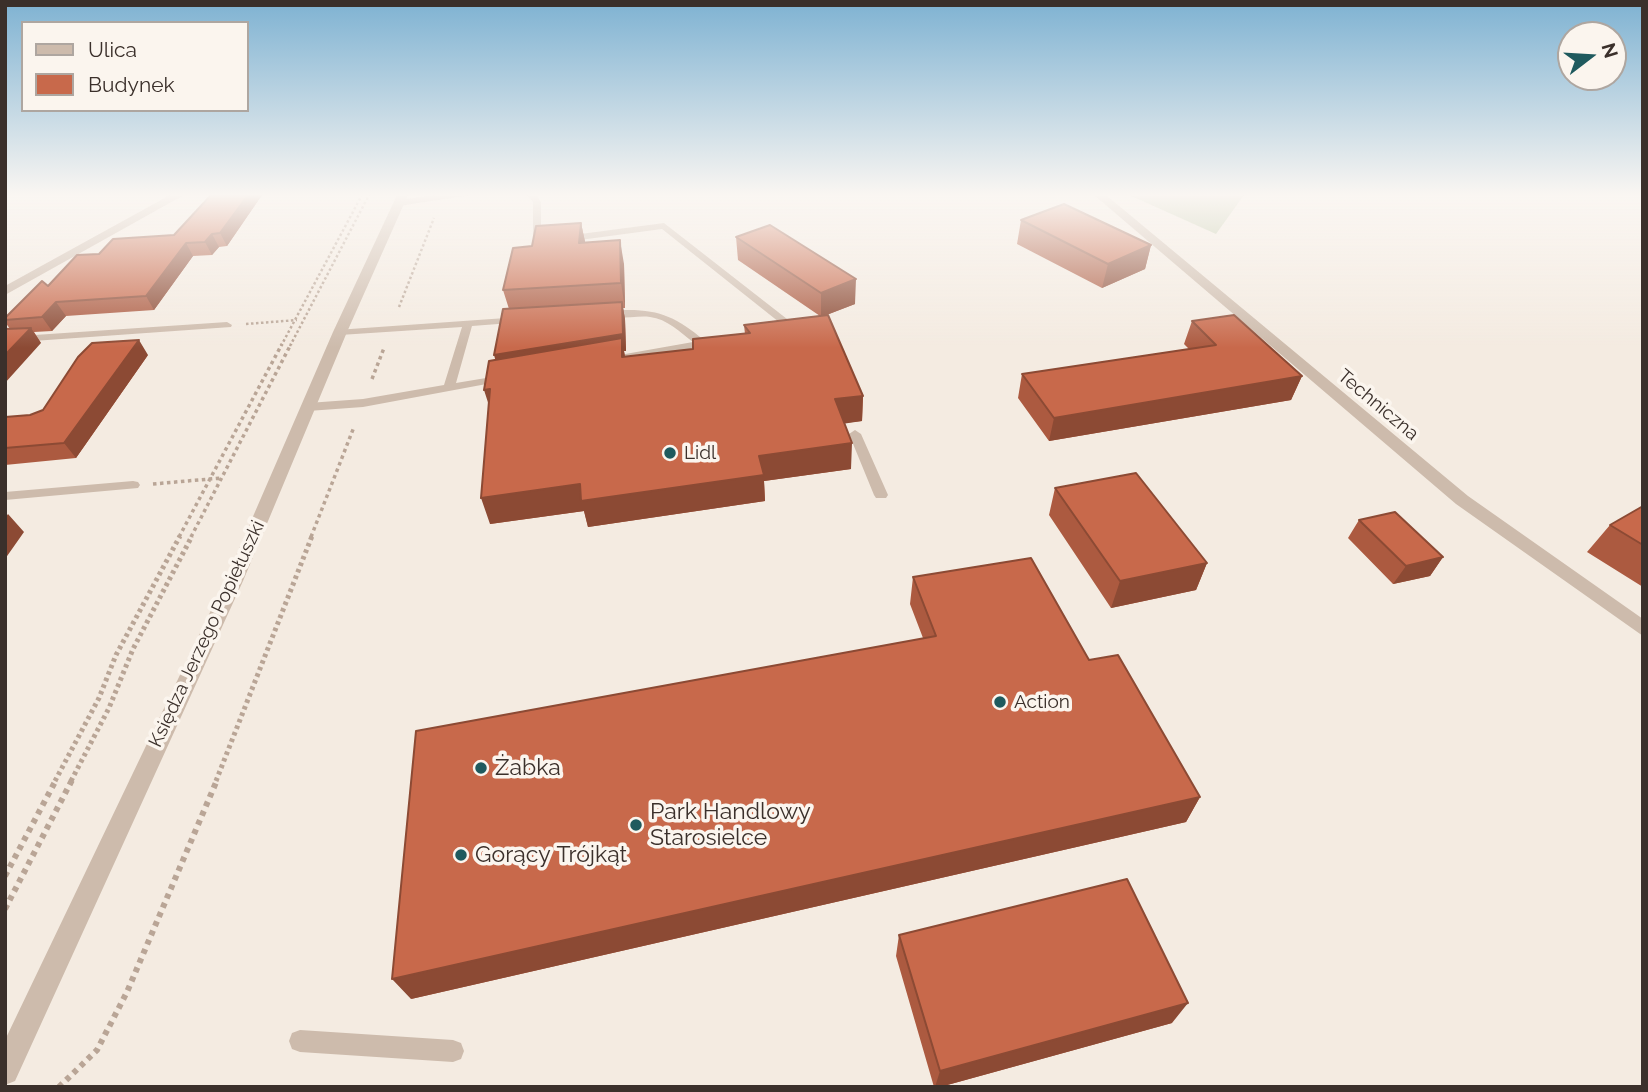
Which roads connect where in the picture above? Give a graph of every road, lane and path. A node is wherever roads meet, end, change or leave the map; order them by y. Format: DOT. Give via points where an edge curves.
graph roads {
  1 [pos="84,246"];
  2 [pos="335,246"];
  3 [pos="343,246"];
  4 [pos="379,246"];
  5 [pos="423,246"];
  6 [pos="689,246"];
  7 [pos="1160,246"];
  8 [pos="5,291"];
  9 [pos="591,315"];
  10 [pos="305,319"];
  11 [pos="536,319"];
  12 [pos="296,320"];
  13 [pos="468,323"];
  14 [pos="227,325"];
  15 [pos="391,328"];
  16 [pos="779,331"];
  17 [pos="340,332"];
  18 [pos="5,340"];
  19 [pos="728,340"];
  20 [pos="702,344"];
  21 [pos="595,362"];
  22 [pos="516,376"];
  23 [pos="449,388"];
  24 [pos="363,403"];
  25 [pos="309,407"];
  26 [pos="855,434"];
  27 [pos="222,478"];
  28 [pos="210,479"];
  29 [pos="133,485"];
  30 [pos="881,495"];
  31 [pos="5,496"];
  32 [pos="1643,629"];
  33 [pos="5,876"];
  34 [pos="5,909"];
  35 [pos="300,1041"];
  36 [pos="453,1051"];
  37 [pos="5,1071"];
  38 [pos="59,1087"];
  1 -- 8 [label="street"];
  2 -- 12 [label="path"];
  3 -- 10 [label="path"];
  4 -- 17 [label="street, Księdza Jerzego Popiełuszki"];
  5 -- 15 [label="path"];
  6 -- 16 [label="lane" via="792,328"];
  7 -- 32 [label="street, Techniczna" via="1462,500"];
  9 -- 20 [label="lane" via="645,312 673,320"];
  10 -- 12 [label="path"];
  10 -- 27 [label="path"];
  11 -- 13 [label="lane"];
  12 -- 14 [label="path"];
  12 -- 28 [label="path"];
  13 -- 15 [label="lane"];
  13 -- 23 [label="lane"];
  14 -- 18 [label="lane"];
  15 -- 17 [label="lane"];
  15 -- 24 [label="path"];
  17 -- 25 [label="street, Księdza Jerzego Popiełuszki"];
  19 -- 20 [label="lane"];
  20 -- 21 [label="lane"];
  22 -- 23 [label="lane"];
  23 -- 24 [label="lane"];
  24 -- 25 [label="lane"];
  24 -- 38 [label="path" via="225,760 122,1002 97,1050"];
  25 -- 37 [label="street, Księdza Jerzego Popiełuszki" via="234,580"];
  26 -- 30 [label="lane"];
  27 -- 28 [label="path"];
  27 -- 34 [label="path"];
  28 -- 29 [label="path"];
  28 -- 33 [label="path"];
  29 -- 31 [label="lane"];
  35 -- 36 [label="lane"];
}
